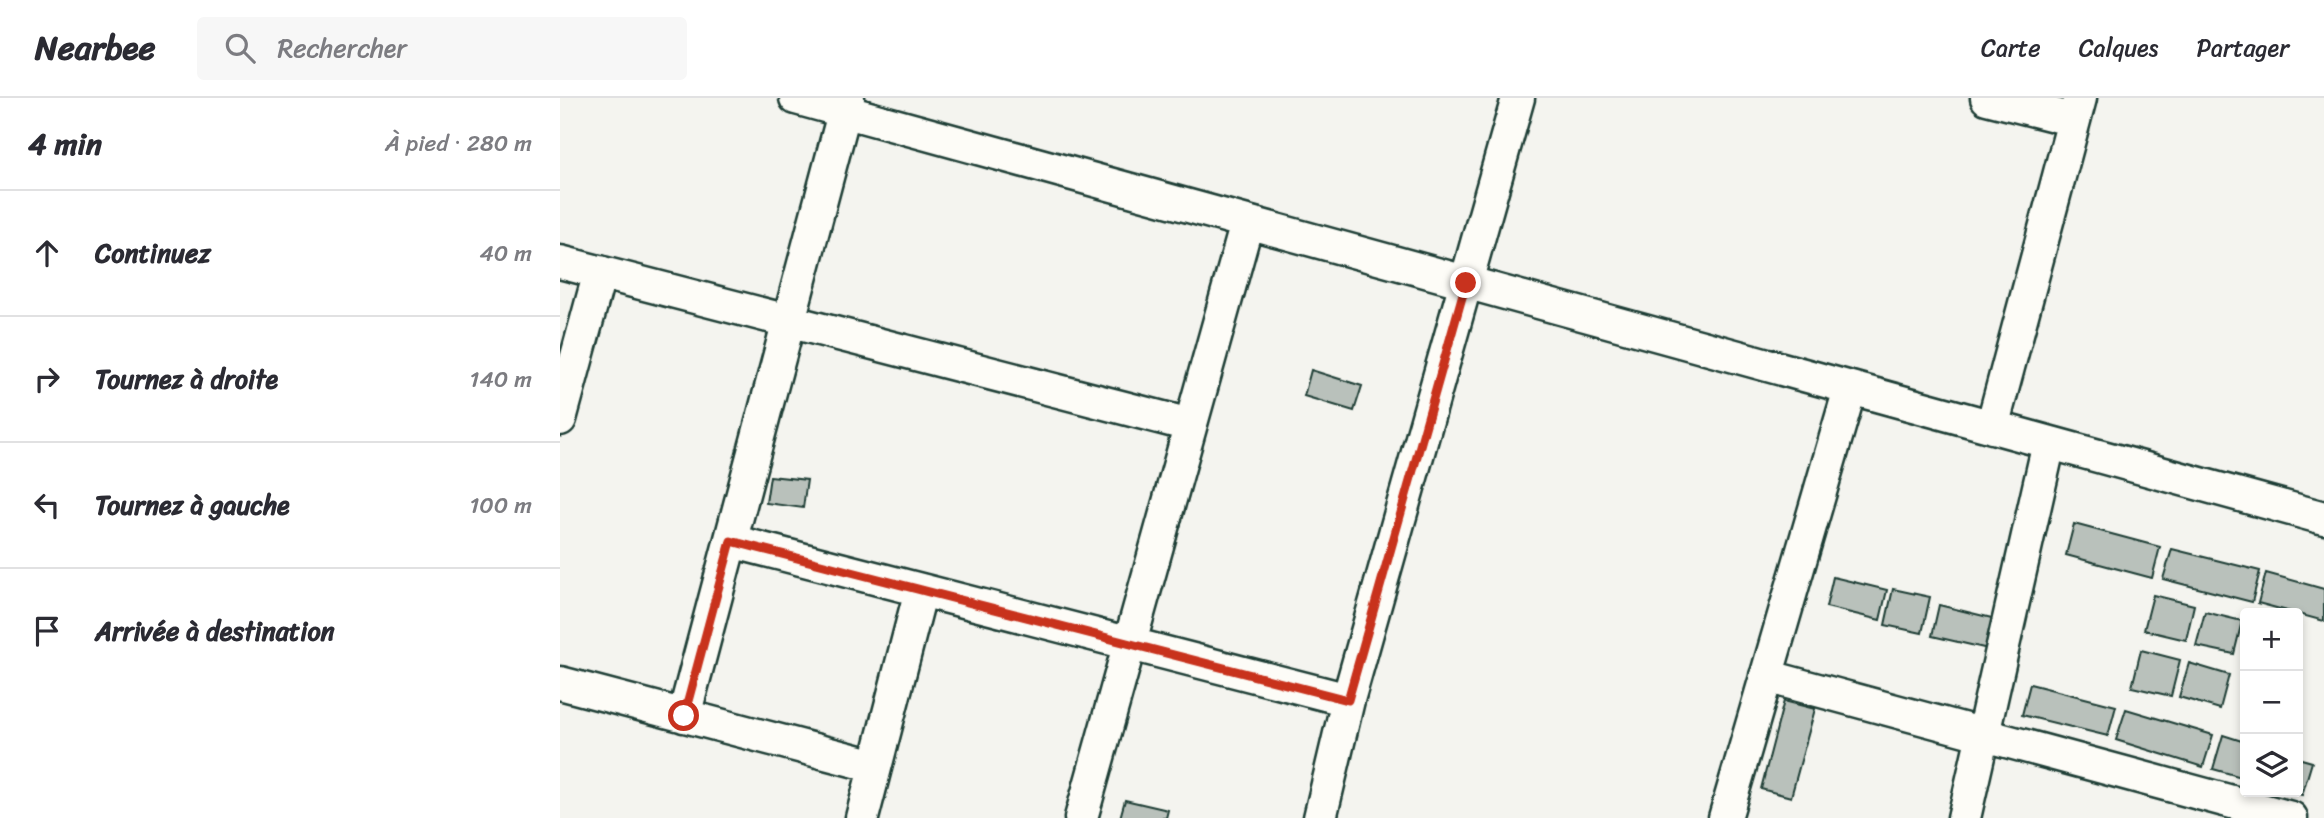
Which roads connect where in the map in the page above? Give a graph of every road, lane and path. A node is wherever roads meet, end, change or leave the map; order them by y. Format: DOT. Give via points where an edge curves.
graph roads {
  1 [pos="796,98"];
  2 [pos="1518,98"];
  3 [pos="1987,98"];
  4 [pos="846,105"];
  5 [pos="2077,109"];
  6 [pos="1247,223"];
  7 [pos="560,262"];
  8 [pos="600,272"];
  9 [pos="1466,283"];
  10 [pos="788,321"];
  11 [pos="1850,388"];
  12 [pos="560,419"];
  13 [pos="1190,425"];
  14 [pos="1992,427"];
  15 [pos="2049,443"];
  16 [pos="2324,518"];
  17 [pos="731,541"];
  18 [pos="921,590"];
  19 [pos="1129,643"];
  20 [pos="1766,676"];
  21 [pos="560,683"];
  22 [pos="1348,700"];
  23 [pos="684,716"];
  24 [pos="1983,734"];
  25 [pos="875,766"];
  26 [pos="862,818"];
  27 [pos="1081,818"];
  28 [pos="1320,818"];
  29 [pos="1725,818"];
  30 [pos="1964,818"];
  31 [pos="2291,818"];
  1 -- 4 [label="street"];
  2 -- 9 [label="street"];
  3 -- 5 [label="street"];
  4 -- 6 [label="street"];
  4 -- 10 [label="street"];
  5 -- 14 [label="street"];
  6 -- 9 [label="street"];
  6 -- 13 [label="street"];
  7 -- 8 [label="street"];
  8 -- 10 [label="street"];
  8 -- 12 [label="street"];
  9 -- 11 [label="street"];
  9 -- 22 [label="street"];
  10 -- 13 [label="street"];
  10 -- 17 [label="street"];
  11 -- 14 [label="street"];
  11 -- 20 [label="street"];
  13 -- 19 [label="street"];
  14 -- 15 [label="street"];
  15 -- 16 [label="street"];
  15 -- 24 [label="street"];
  17 -- 18 [label="street"];
  17 -- 23 [label="street"];
  18 -- 19 [label="street"];
  18 -- 25 [label="street"];
  19 -- 22 [label="street"];
  19 -- 27 [label="street"];
  20 -- 24 [label="street"];
  20 -- 29 [label="street"];
  21 -- 23 [label="street"];
  22 -- 28 [label="street"];
  23 -- 25 [label="street"];
  24 -- 30 [label="street"];
  24 -- 31 [label="street"];
  25 -- 26 [label="street"];
}
